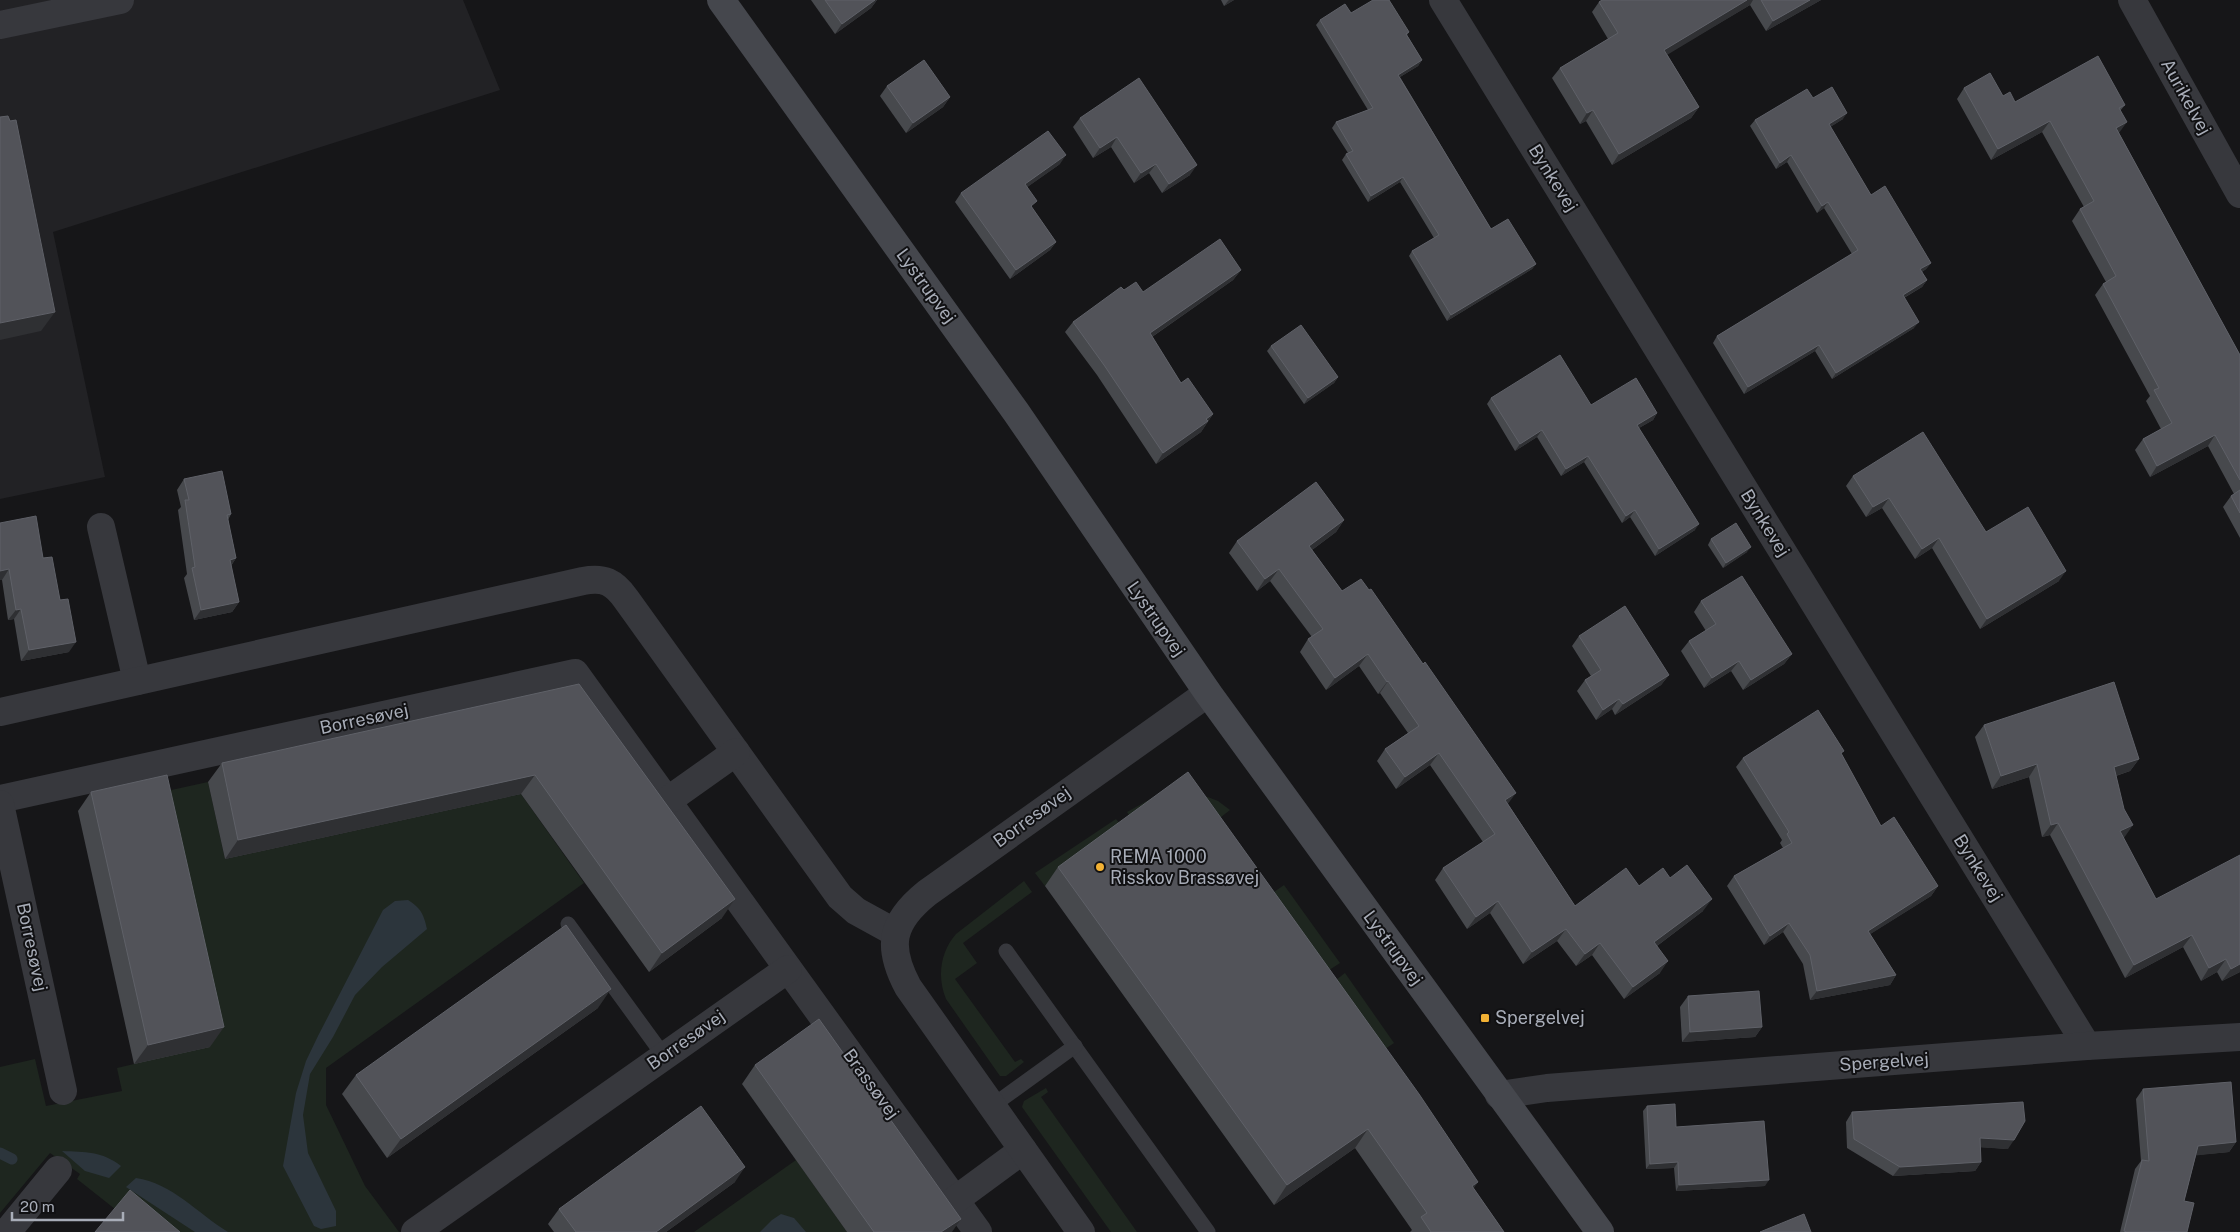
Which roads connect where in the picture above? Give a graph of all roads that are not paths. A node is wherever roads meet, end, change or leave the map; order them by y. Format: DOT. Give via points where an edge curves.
graph roads {
  1 [pos="120,0"];
  2 [pos="721,0"];
  3 [pos="1443,0"];
  4 [pos="2132,0"];
  5 [pos="0,25"];
  6 [pos="2240,194"];
  7 [pos="101,527"];
  8 [pos="137,681"];
  9 [pos="1208,693"];
  10 [pos="0,712"];
  11 [pos="736,752"];
  12 [pos="0,799"];
  13 [pos="667,801"];
  14 [pos="0,804"];
  15 [pos="568,924"];
  16 [pos="896,933"];
  17 [pos="1006,951"];
  18 [pos="788,969"];
  19 [pos="2240,1037"];
  20 [pos="1076,1046"];
  21 [pos="2088,1046"];
  22 [pos="664,1056"];
  23 [pos="63,1091"];
  24 [pos="1499,1095"];
  25 [pos="992,1106"];
  26 [pos="1024,1150"];
  27 [pos="58,1170"];
  28 [pos="955,1200"];
  29 [pos="7,1232"];
  30 [pos="416,1232"];
  31 [pos="978,1232"];
  32 [pos="1081,1232"];
  33 [pos="1208,1232"];
  34 [pos="1600,1232"];
  1 -- 5 [label="street"];
  2 -- 9 [label="street, Lystrupvej" via="1011,404"];
  3 -- 21 [label="street, Bynkevej"];
  4 -- 6 [label="street, Aurikelvej"];
  7 -- 8 [label="street"];
  8 -- 10 [label="street"];
  8 -- 11 [label="street" via="599,578 611,582 620,591"];
  9 -- 16 [label="street, Borresøvej" via="927,893 910,908"];
  9 -- 24 [label="street, Lystrupvej"];
  11 -- 13 [label="street"];
  11 -- 16 [label="street" via="840,897 856,911"];
  12 -- 13 [label="street, Borresøvej" via="575,673"];
  13 -- 18 [label="street, Borresøvej"];
  14 -- 23 [label="street, Borresøvej"];
  15 -- 22 [label="lane"];
  16 -- 25 [label="street" via="896,959 908,987"];
  17 -- 20 [label="lane"];
  18 -- 22 [label="street, Borresøvej"];
  18 -- 28 [label="street, Brassøvej"];
  19 -- 21 [label="street, Spergelvej"];
  20 -- 25 [label="lane"];
  20 -- 33 [label="lane"];
  21 -- 24 [label="street, Spergelvej" via="1547,1088"];
  22 -- 30 [label="street, Borresøvej"];
  24 -- 34 [label="street, Lystrupvej"];
  25 -- 26 [label="street"];
  26 -- 28 [label="street"];
  26 -- 32 [label="street"];
  27 -- 29 [label="street"];
  28 -- 31 [label="street, Brassøvej"];
}
